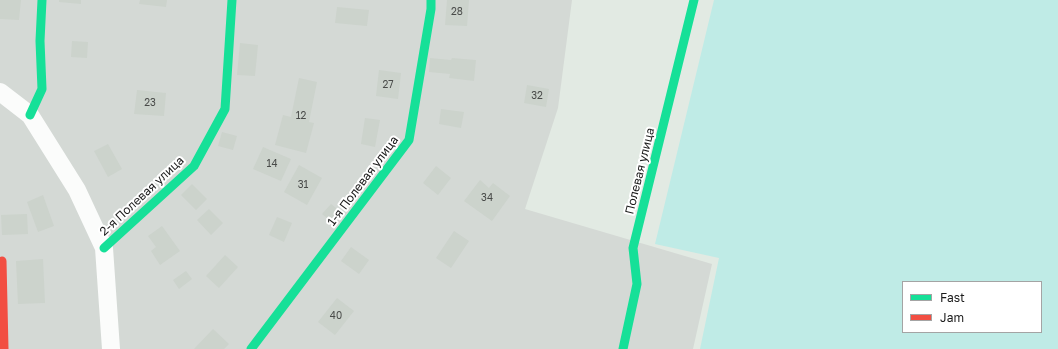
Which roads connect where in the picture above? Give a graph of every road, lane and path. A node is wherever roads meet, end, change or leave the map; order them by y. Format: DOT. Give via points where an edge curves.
graph roads {
  1 [pos="42,0"];
  2 [pos="232,0"];
  3 [pos="431,0"];
  4 [pos="694,0"];
  5 [pos="0,92"];
  6 [pos="30,115"];
  7 [pos="104,248"];
  8 [pos="2,261"];
  9 [pos="4,349"];
  10 [pos="111,349"];
  11 [pos="251,349"];
  12 [pos="623,349"];
  1 -- 6 [label="street" via="42,89"];
  2 -- 7 [label="street, 2-я Полевая улица" via="225,109 194,166"];
  3 -- 11 [label="street, 1-я Полевая улица" via="409,140"];
  4 -- 12 [label="street, Полевая улица" via="633,248 637,284"];
  5 -- 6 [label="street"];
  6 -- 7 [label="street" via="77,190"];
  7 -- 10 [label="street"];
  8 -- 9 [label="street"];
}
